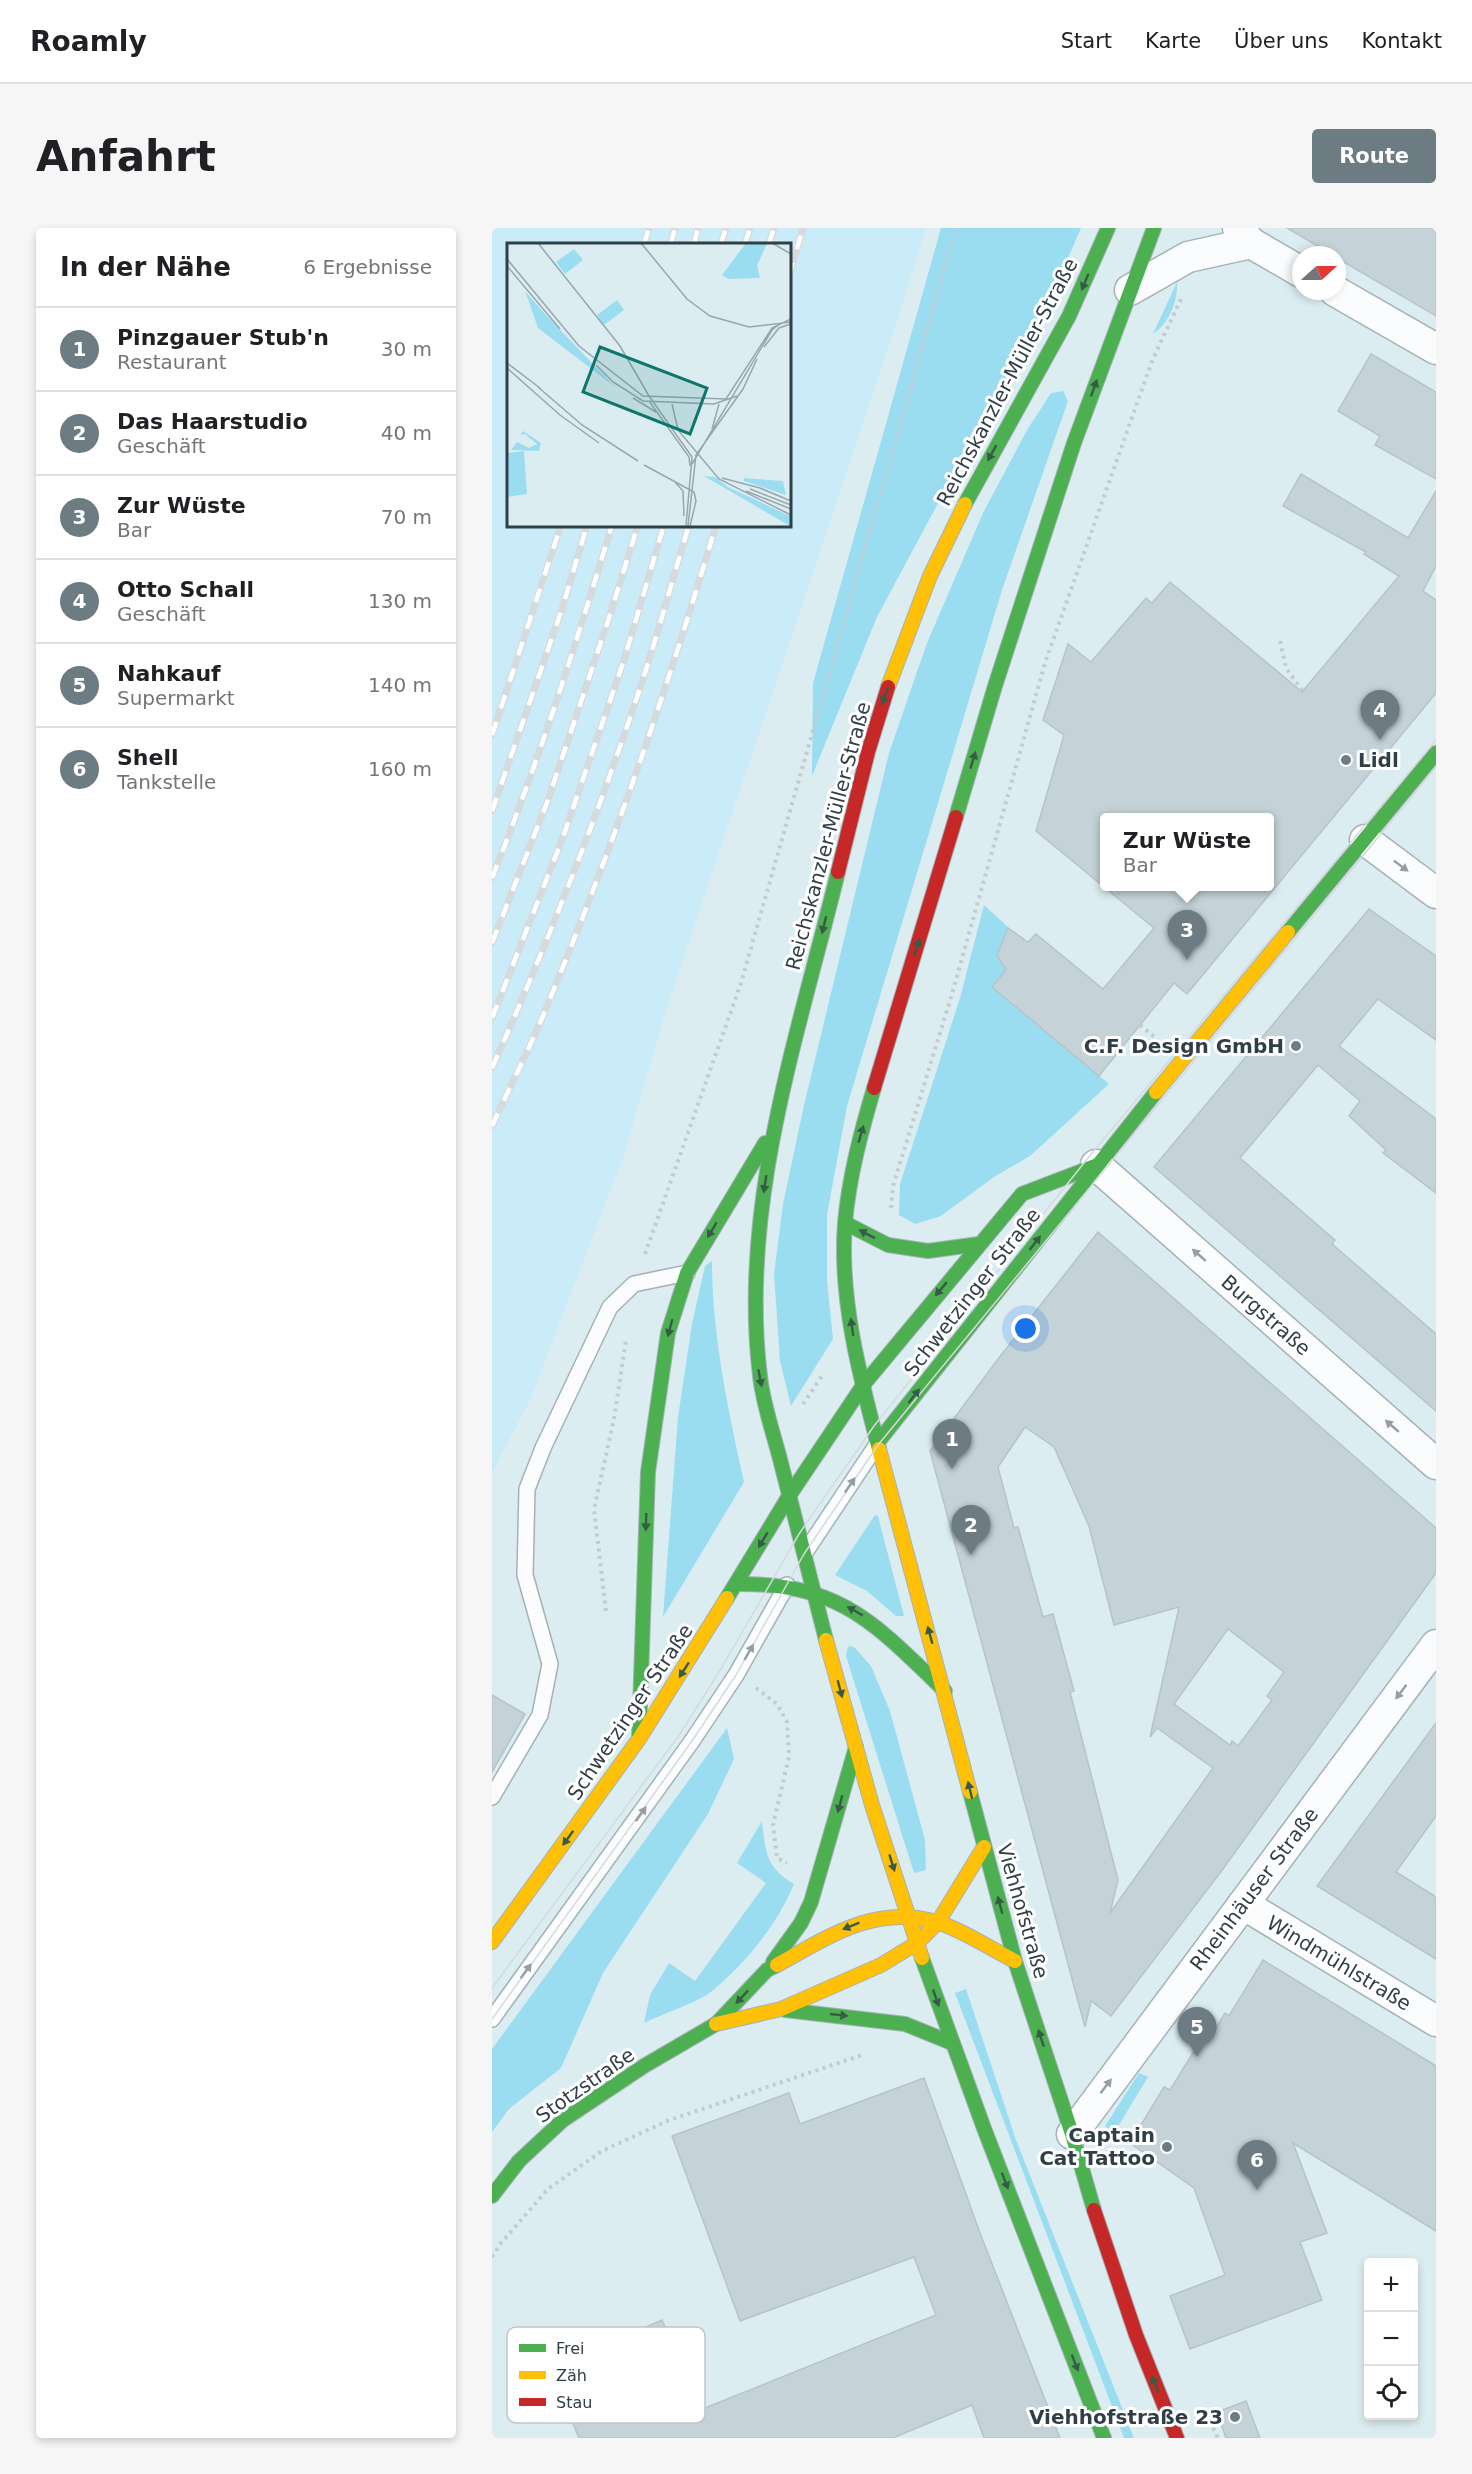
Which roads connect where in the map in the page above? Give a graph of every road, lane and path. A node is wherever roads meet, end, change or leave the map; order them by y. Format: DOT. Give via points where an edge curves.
graph roads {
  1 [pos="956,228"];
  2 [pos="1108,228"];
  3 [pos="1154,228"];
  4 [pos="1250,233"];
  5 [pos="1188,257"];
  6 [pos="1292,265"];
  7 [pos="1130,290"];
  8 [pos="1346,297"];
  9 [pos="1436,349"];
  10 [pos="1280,641"];
  11 [pos="1303,692"];
  12 [pos="1436,753"];
  13 [pos="1365,840"];
  14 [pos="1436,893"];
  15 [pos="775,1127"];
  16 [pos="1096,1165"];
  17 [pos="845,1223"];
  18 [pos="979,1244"];
  19 [pos="888,1245"];
  20 [pos="687,1273"];
  21 [pos="634,1284"];
  22 [pos="864,1384"];
  23 [pos="878,1442"];
  24 [pos="1436,1464"];
  25 [pos="789,1496"];
  26 [pos="804,1554"];
  27 [pos="736,1584"];
  28 [pos="787,1586"];
  29 [pos="814,1592"];
  30 [pos="607,1620"];
  31 [pos="1436,1645"];
  32 [pos="945,1691"];
  33 [pos="639,1739"];
  34 [pos="856,1747"];
  35 [pos="492,1797"];
  36 [pos="984,1847"];
  37 [pos="1243,1904"];
  38 [pos="908,1916"];
  39 [pos="938,1922"];
  40 [pos="492,1942"];
  41 [pos="917,1943"];
  42 [pos="1016,1961"];
  43 [pos="767,1970"];
  44 [pos="781,2009"];
  45 [pos="492,2019"];
  46 [pos="1436,2021"];
  47 [pos="716,2024"];
  48 [pos="952,2043"];
  49 [pos="866,2054"];
  50 [pos="1072,2134"];
  51 [pos="492,2196"];
  52 [pos="492,2257"];
  53 [pos="1209,2419"];
  54 [pos="1104,2438"];
  55 [pos="1177,2438"];
  56 [pos="1218,2438"];
  1 -- 21 [label="path" via="741,983"];
  2 -- 15 [label="main road, Reichskanzler-Müller-Straße, one-way" via="1074,308 962,506 905,641 861,779"];
  3 -- 7 [label="main road"];
  4 -- 5 [label="street"];
  4 -- 6 [label="street"];
  5 -- 7 [label="street"];
  5 -- 19 [label="path" via="1186,287 1152,361 1045,663 952,994 893,1186"];
  17 -- 7 [label="main road, one-way" via="858,1142 995,686 1074,443"];
  8 -- 9 [label="street"];
  10 -- 11 [label="path" via="1286,668"];
  12 -- 13 [label="main road, Schwetzinger Straße"];
  13 -- 14 [label="street, one-way"];
  13 -- 16 [label="main road, Schwetzinger Straße"];
  15 -- 20 [label="main road, one-way"];
  15 -- 25 [label="main road, Reichskanzler-Müller-Straße, one-way" via="753,1296 760,1378"];
  16 -- 18 [label="main road, Schwetzinger Straße" via="1022,1194"];
  23 -- 16 [label="main road, Schwetzinger Straße, one-way"];
  24 -- 16 [label="street, Burgstraße, one-way"];
  19 -- 17 [label="main road, one-way"];
  22 -- 17 [label="main road, one-way" via="852,1332"];
  18 -- 19 [label="main road" via="928,1251"];
  18 -- 22 [label="main road, Schwetzinger Straße, one-way"];
  20 -- 21 [label="lane"];
  20 -- 33 [label="main road, one-way" via="668,1333 648,1472"];
  21 -- 30 [label="path" via="614,1419 594,1509"];
  21 -- 35 [label="lane" via="610,1307 527,1489 525,1575 550,1664 540,1715"];
  22 -- 23 [label="main road, Viehhofstraße"];
  22 -- 25 [label="main road, Schwetzinger Straße"];
  26 -- 23 [label="lane, one-way"];
  32 -- 23 [label="main road, Viehhofstraße, one-way"];
  25 -- 26 [label="main road"];
  25 -- 27 [label="main road, Schwetzinger Straße, one-way"];
  26 -- 28 [label="lane"];
  26 -- 29 [label="main road"];
  27 -- 28 [label="main road"];
  27 -- 33 [label="main road, Schwetzinger Straße, one-way"];
  28 -- 29 [label="main road"];
  45 -- 28 [label="lane, one-way" via="692,1742"];
  32 -- 29 [label="main road, one-way" via="864,1616"];
  29 -- 34 [label="main road, one-way"];
  31 -- 37 [label="street, Rheinhäuser Straße, one-way"];
  36 -- 32 [label="main road, Viehhofstraße, one-way"];
  33 -- 40 [label="main road, Schwetzinger Straße, one-way"];
  34 -- 38 [label="main road, one-way"];
  34 -- 43 [label="main road, one-way" via="811,1902 801,1923"];
  36 -- 39 [label="main road, Stotzstraße"];
  42 -- 36 [label="main road, Viehhofstraße, one-way"];
  37 -- 46 [label="street, Windmühlstraße"];
  50 -- 37 [label="street, Rheinhäuser Straße, one-way"];
  38 -- 39 [label="main road, Stotzstraße"];
  38 -- 41 [label="main road"];
  38 -- 43 [label="main road, Stotzstraße, one-way" via="863,1921"];
  39 -- 41 [label="main road, Stotzstraße"];
  39 -- 42 [label="main road, Stotzstraße"];
  41 -- 44 [label="main road, Stotzstraße" via="881,1965"];
  41 -- 48 [label="main road, one-way"];
  50 -- 42 [label="main road, Viehhofstraße, one-way"];
  43 -- 47 [label="main road, Stotzstraße, one-way"];
  44 -- 47 [label="main road, Stotzstraße"];
  44 -- 48 [label="main road, one-way" via="905,2024"];
  47 -- 51 [label="main road, Stotzstraße" via="563,2120 519,2161"];
  48 -- 54 [label="main road, one-way"];
  49 -- 52 [label="path" via="667,2121 602,2151 548,2189"];
  55 -- 50 [label="main road, Viehhofstraße, one-way" via="1111,2263"];
  53 -- 56 [label="path"];
}
